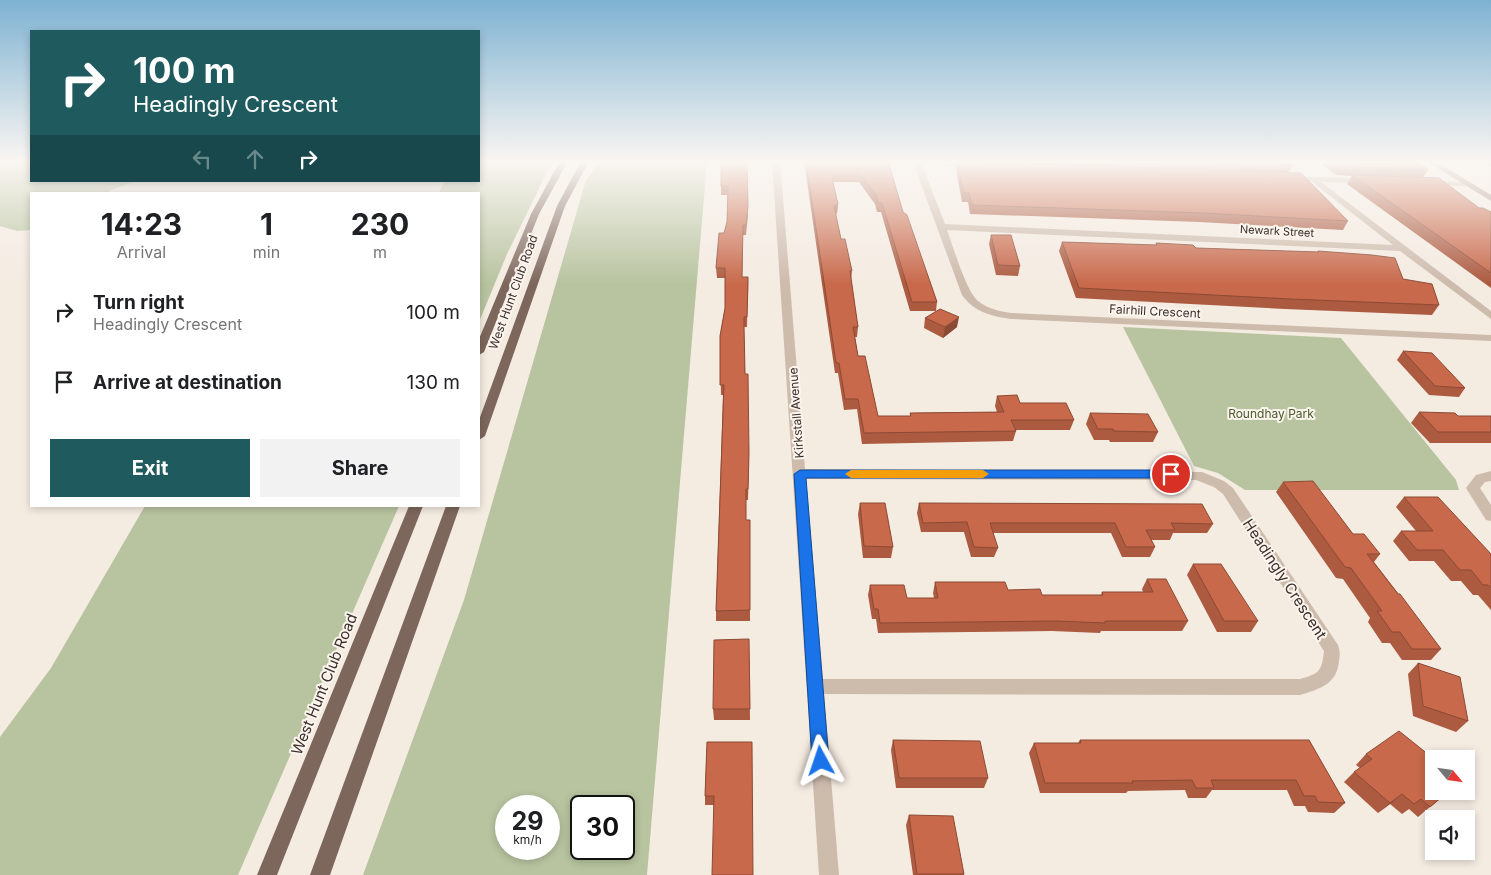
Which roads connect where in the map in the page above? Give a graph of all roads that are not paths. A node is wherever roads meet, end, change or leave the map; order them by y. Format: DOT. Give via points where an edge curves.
graph roads {
  1 [pos="542,202"];
  2 [pos="564,202"];
  3 [pos="779,202"];
  4 [pos="932,202"];
  5 [pos="1343,202"];
  6 [pos="942,227"];
  7 [pos="1402,248"];
  8 [pos="1491,316"];
  9 [pos="1491,338"];
  10 [pos="480,350"];
  11 [pos="480,433"];
  12 [pos="800,474"];
  13 [pos="1491,476"];
  14 [pos="416,507"];
  15 [pos="454,507"];
  16 [pos="1491,516"];
  17 [pos="815,686"];
  18 [pos="267,875"];
  19 [pos="320,875"];
  20 [pos="829,875"];
  1 -- 10 [label="main road, West Hunt Club Road"];
  2 -- 11 [label="main road, West Hunt Club Road"];
  3 -- 12 [label="street, Kirkstall Avenue"];
  4 -- 6 [label="street, Fairhill Crescent"];
  5 -- 7 [label="street"];
  6 -- 7 [label="street, Newark Street"];
  6 -- 9 [label="street, Fairhill Crescent" via="966,295 975,306 989,312 1011,316"];
  7 -- 8 [label="street"];
  12 -- 17 [label="street, Kirkstall Avenue"];
  12 -- 17 [label="street, Headingly Crescent" via="1197,475 1228,491 1332,650 1331,670 1322,681 1300,687"];
  13 -- 16 [label="street" via="1481,478 1473,488"];
  14 -- 18 [label="main road, West Hunt Club Road"];
  15 -- 19 [label="main road"];
  17 -- 20 [label="street, Kirkstall Avenue"];
}
